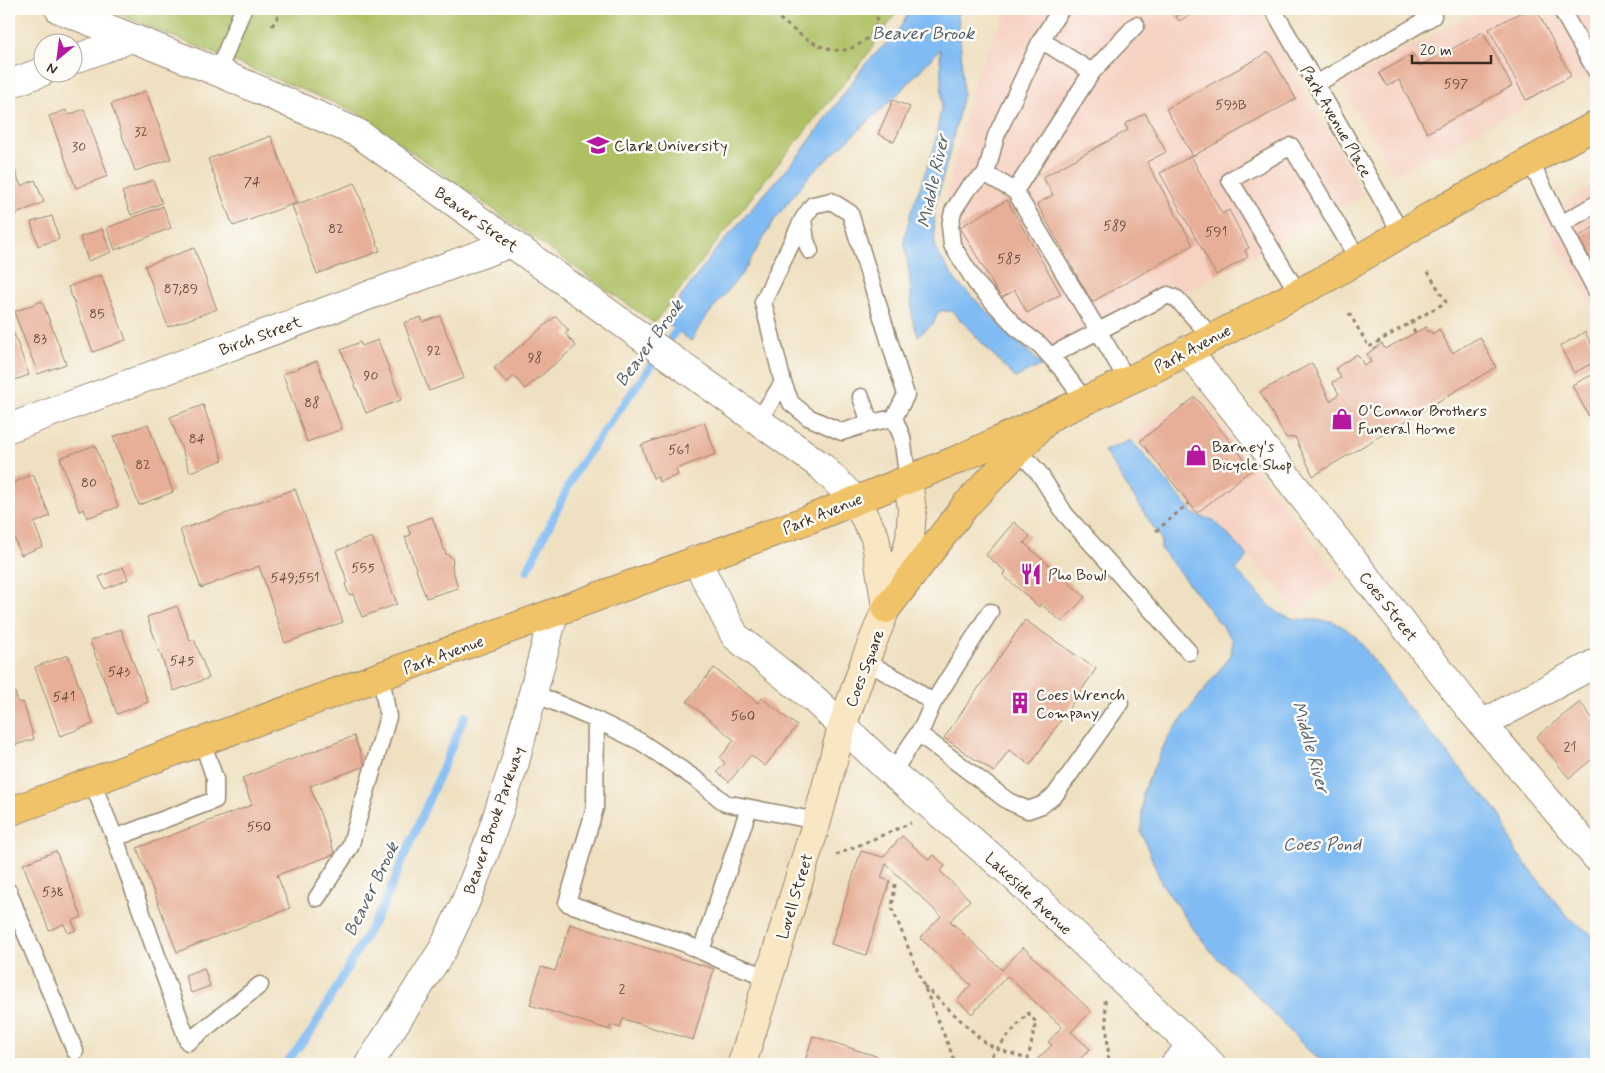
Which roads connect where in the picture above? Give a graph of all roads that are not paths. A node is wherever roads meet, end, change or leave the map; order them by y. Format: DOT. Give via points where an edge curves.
graph roads {
  1 [pos="59,9"];
  2 [pos="243,9"];
  3 [pos="1061,9"];
  4 [pos="1273,9"];
  5 [pos="1561,9"];
  6 [pos="1433,16"];
  7 [pos="1136,25"];
  8 [pos="132,38"];
  9 [pos="1041,40"];
  10 [pos="82,56"];
  11 [pos="1596,71"];
  12 [pos="218,72"];
  13 [pos="1092,72"];
  14 [pos="32,76"];
  15 [pos="9,84"];
  16 [pos="1316,84"];
  17 [pos="1596,125"];
  18 [pos="1530,162"];
  19 [pos="986,174"];
  20 [pos="1016,191"];
  21 [pos="1596,204"];
  22 [pos="803,219"];
  23 [pos="1561,224"];
  24 [pos="1401,233"];
  25 [pos="511,243"];
  26 [pos="810,251"];
  27 [pos="1358,259"];
  28 [pos="1596,290"];
  29 [pos="1298,292"];
  30 [pos="1099,330"];
  31 [pos="1212,337"];
  32 [pos="1188,350"];
  33 [pos="1050,356"];
  34 [pos="1128,381"];
  35 [pos="783,383"];
  36 [pos="861,397"];
  37 [pos="1085,401"];
  38 [pos="894,418"];
  39 [pos="1050,418"];
  40 [pos="758,421"];
  41 [pos="870,422"];
  42 [pos="9,428"];
  43 [pos="1018,450"];
  44 [pos="908,480"];
  45 [pos="855,500"];
  46 [pos="696,560"];
  47 [pos="886,609"];
  48 [pos="990,612"];
  49 [pos="554,613"];
  50 [pos="1189,652"];
  51 [pos="865,662"];
  52 [pos="1596,663"];
  53 [pos="381,676"];
  54 [pos="533,693"];
  55 [pos="933,703"];
  56 [pos="1120,703"];
  57 [pos="596,720"];
  58 [pos="1482,724"];
  59 [pos="842,727"];
  60 [pos="918,733"];
  61 [pos="202,742"];
  62 [pos="892,773"];
  63 [pos="92,782"];
  64 [pos="749,808"];
  65 [pos="9,812"];
  66 [pos="817,821"];
  67 [pos="114,838"];
  68 [pos="1596,857"];
  69 [pos="9,892"];
  70 [pos="317,898"];
  71 [pos="13,915"];
  72 [pos="701,951"];
  73 [pos="769,977"];
  74 [pos="260,985"];
  75 [pos="75,1050"];
  76 [pos="1193,1059"];
  77 [pos="369,1064"];
  78 [pos="742,1064"];
  1 -- 8 [label="street, Beaver Street"];
  2 -- 12 [label="lane"];
  3 -- 9 [label="lane"];
  4 -- 16 [label="lane, Park Avenue Place"];
  5 -- 11 [label="lane"];
  6 -- 16 [label="lane"];
  7 -- 13 [label="lane"];
  8 -- 10 [label="street"];
  8 -- 12 [label="street, Beaver Street"];
  9 -- 13 [label="lane"];
  9 -- 19 [label="lane" via="996,136"];
  12 -- 25 [label="street, Beaver Street" via="358,133"];
  13 -- 20 [label="lane"];
  14 -- 15 [label="street"];
  16 -- 24 [label="lane, Park Avenue Place"];
  17 -- 18 [label="main road, Park Avenue"];
  18 -- 23 [label="lane"];
  18 -- 24 [label="main road, Park Avenue"];
  19 -- 20 [label="lane"];
  19 -- 33 [label="lane" via="968,188 953,211 950,226 952,245 976,283 1017,328"];
  20 -- 30 [label="lane"];
  21 -- 23 [label="lane"];
  22 -- 26 [label="lane"];
  22 -- 35 [label="lane" via="763,302"];
  22 -- 38 [label="lane" via="813,205 831,201 850,213 906,395"];
  23 -- 28 [label="lane"];
  24 -- 27 [label="main road, Park Avenue"];
  25 -- 40 [label="street, Beaver Street"];
  25 -- 42 [label="street, Birch Street"];
  27 -- 29 [label="main road, Park Avenue"];
  27 -- 29 [label="lane" via="1291,146 1230,180"];
  29 -- 31 [label="main road, Park Avenue"];
  30 -- 31 [label="lane" via="1168,295 1177,299"];
  30 -- 33 [label="lane"];
  30 -- 34 [label="lane"];
  31 -- 32 [label="main road, Park Avenue"];
  32 -- 34 [label="main road, Park Avenue"];
  32 -- 58 [label="street, Coes Street"];
  33 -- 37 [label="lane"];
  34 -- 37 [label="main road, Park Avenue"];
  35 -- 40 [label="lane"];
  35 -- 41 [label="lane" via="791,403 808,418 842,432"];
  36 -- 41 [label="lane"];
  37 -- 39 [label="main road, Park Avenue"];
  38 -- 41 [label="lane"];
  38 -- 44 [label="lane" via="902,437"];
  39 -- 43 [label="main road"];
  39 -- 44 [label="main road, Park Avenue"];
  40 -- 45 [label="street, Beaver Street" via="822,466"];
  43 -- 47 [label="main road" via="966,505"];
  43 -- 50 [label="lane" via="1039,473 1065,514"];
  44 -- 45 [label="main road, Park Avenue"];
  44 -- 47 [label="street, Coes Square" via="912,510 910,538"];
  45 -- 46 [label="main road, Park Avenue"];
  45 -- 47 [label="street, Coes Square" via="875,537"];
  46 -- 49 [label="main road, Park Avenue"];
  46 -- 59 [label="street, Lakeside Avenue" via="736,636 814,699"];
  47 -- 51 [label="street, Coes Square"];
  48 -- 55 [label="lane"];
  49 -- 53 [label="main road, Park Avenue"];
  49 -- 54 [label="street, Beaver Brook Parkway"];
  51 -- 55 [label="lane" via="908,685"];
  51 -- 59 [label="street, Coes Square"];
  52 -- 58 [label="street"];
  53 -- 61 [label="main road, Park Avenue"];
  53 -- 70 [label="lane" via="388,717 350,847"];
  54 -- 57 [label="lane"];
  54 -- 77 [label="street, Beaver Brook Parkway" via="515,762 465,903 443,949"];
  55 -- 60 [label="lane"];
  56 -- 60 [label="lane" via="1055,795 1028,810 1008,801"];
  57 -- 64 [label="lane" via="641,742 725,802"];
  57 -- 72 [label="lane" via="595,808 567,903"];
  58 -- 68 [label="street, Coes Street"];
  59 -- 62 [label="street, Lakeside Avenue"];
  59 -- 66 [label="street, Lovell Street"];
  60 -- 62 [label="lane"];
  61 -- 63 [label="main road, Park Avenue"];
  61 -- 67 [label="lane" via="215,779 215,800"];
  62 -- 76 [label="street, Lakeside Avenue" via="1008,872"];
  63 -- 65 [label="main road, Park Avenue"];
  63 -- 67 [label="lane"];
  64 -- 66 [label="lane"];
  64 -- 72 [label="lane"];
  66 -- 73 [label="street, Lovell Street"];
  67 -- 74 [label="lane" via="188,1042"];
  69 -- 71 [label="lane"];
  71 -- 75 [label="lane"];
  72 -- 73 [label="lane"];
  73 -- 78 [label="street, Lovell Street"];
}
